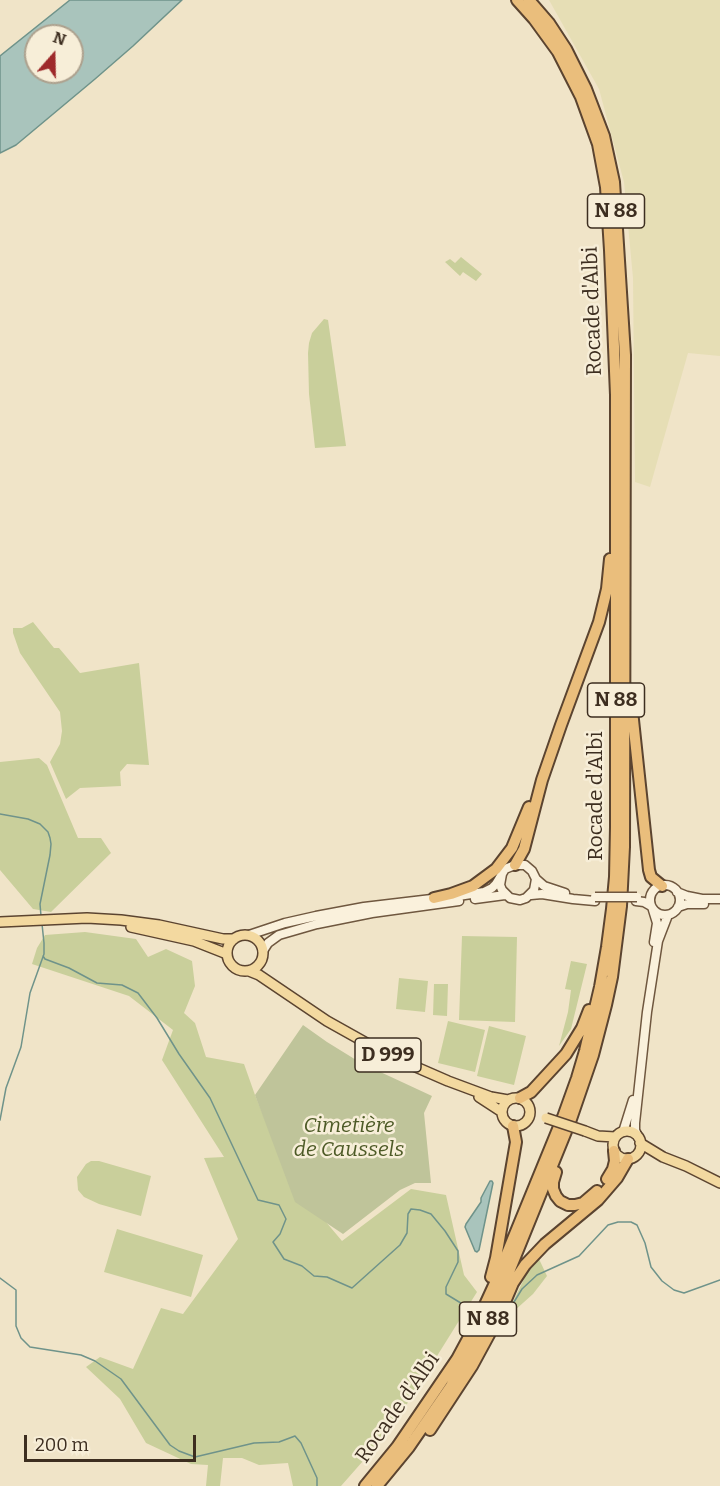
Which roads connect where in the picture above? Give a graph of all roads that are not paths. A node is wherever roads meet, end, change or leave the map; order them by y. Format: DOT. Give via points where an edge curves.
graph roads {
  1 [pos="517,0"];
  2 [pos="529,0"];
  3 [pos="616,523"];
  4 [pos="624,662"];
  5 [pos="561,725"];
  6 [pos="515,864"];
  7 [pos="502,874"];
  8 [pos="536,879"];
  9 [pos="657,889"];
  10 [pos="677,892"];
  11 [pos="506,895"];
  12 [pos="531,895"];
  13 [pos="434,898"];
  14 [pos="595,899"];
  15 [pos="637,899"];
  16 [pos="720,899"];
  17 [pos="720,904"];
  18 [pos="678,907"];
  19 [pos="652,908"];
  20 [pos="668,915"];
  21 [pos="54,919"];
  22 [pos="0,922"];
  23 [pos="249,935"];
  24 [pos="234,939"];
  25 [pos="608,947"];
  26 [pos="263,951"];
  27 [pos="228,957"];
  28 [pos="260,963"];
  29 [pos="249,970"];
  30 [pos="336,1026"];
  31 [pos="448,1081"];
  32 [pos="520,1098"];
  33 [pos="508,1100"];
  34 [pos="530,1109"];
  35 [pos="502,1112"];
  36 [pos="544,1118"];
  37 [pos="528,1121"];
  38 [pos="513,1126"];
  39 [pos="565,1134"];
  40 [pos="619,1135"];
  41 [pos="598,1136"];
  42 [pos="639,1140"];
  43 [pos="614,1150"];
  44 [pos="632,1157"];
  45 [pos="663,1158"];
  46 [pos="720,1183"];
  47 [pos="478,1320"];
  48 [pos="365,1486"];
  49 [pos="377,1486"];
  50 [pos="384,1486"];
  1 -- 3 [label="highway, Rocade d'Albi / N 88" via="545,33 569,73 590,121 603,168 615,345"];
  2 -- 4 [label="highway, Rocade d'Albi / N 88" via="566,49 586,89 604,136 614,182 625,356"];
  3 -- 5 [label="highway" via="603,609"];
  3 -- 25 [label="highway, Rocade d'Albi / N 88" via="616,837"];
  4 -- 9 [label="highway" via="629,675 649,870"];
  4 -- 39 [label="highway, Rocade d'Albi / N 88" via="624,858 616,949 593,1055"];
  5 -- 6 [label="highway" via="524,849"];
  5 -- 13 [label="highway" via="517,838 504,859 473,886"];
  6 -- 7 [label="main road"];
  6 -- 8 [label="main road" via="529,868"];
  7 -- 11 [label="main road" via="500,885"];
  7 -- 13 [label="main road" via="484,892"];
  8 -- 12 [label="main road"];
  8 -- 14 [label="main road" via="555,890"];
  9 -- 10 [label="main road" via="670,887"];
  9 -- 15 [label="main road"];
  9 -- 19 [label="main road" via="650,899"];
  10 -- 16 [label="main road" via="694,898"];
  10 -- 18 [label="main road"];
  11 -- 12 [label="main road" via="515,900"];
  11 -- 26 [label="main road" via="317,924 279,935"];
  12 -- 14 [label="main road"];
  13 -- 23 [label="main road" via="316,916"];
  14 -- 15 [label="main road, bridge"];
  15 -- 19 [label="main road"];
  17 -- 18 [label="main road"];
  18 -- 20 [label="main road"];
  19 -- 20 [label="main road"];
  19 -- 40 [label="main road" via="657,923 635,1088"];
  20 -- 42 [label="main road" via="658,941 648,1000 635,1122"];
  21 -- 22 [label="main road"];
  21 -- 24 [label="main road" via="121,920"];
  21 -- 27 [label="main road" via="160,933"];
  23 -- 24 [label="main road"];
  23 -- 26 [label="main road" via="259,941"];
  24 -- 27 [label="main road"];
  25 -- 32 [label="highway" via="601,957 587,1017 575,1040 531,1092"];
  25 -- 47 [label="highway, Rocade d'Albi / N 88" via="570,1098"];
  26 -- 28 [label="main road"];
  27 -- 29 [label="main road" via="239,970"];
  28 -- 29 [label="main road"];
  28 -- 30 [label="main road, D 999" via="268,975"];
  29 -- 30 [label="main road, D 999"];
  30 -- 31 [label="main road, D 999"];
  31 -- 33 [label="main road, D 999"];
  31 -- 35 [label="main road, D 999"];
  32 -- 33 [label="main road"];
  32 -- 34 [label="main road"];
  33 -- 35 [label="main road"];
  34 -- 36 [label="main road"];
  34 -- 37 [label="main road"];
  35 -- 38 [label="main road"];
  36 -- 37 [label="main road"];
  36 -- 41 [label="main road, bridge"];
  37 -- 38 [label="main road"];
  38 -- 47 [label="highway" via="516,1142 496,1258"];
  39 -- 43 [label="highway" via="566,1144 553,1189 555,1196 568,1205 583,1203 599,1190 613,1169"];
  39 -- 49 [label="highway, Rocade d'Albi / N 88" via="481,1333 430,1418"];
  40 -- 41 [label="main road"];
  40 -- 42 [label="main road" via="630,1132"];
  40 -- 43 [label="main road"];
  41 -- 43 [label="main road"];
  42 -- 44 [label="main road" via="639,1152"];
  42 -- 45 [label="main road"];
  43 -- 44 [label="main road" via="618,1156"];
  44 -- 45 [label="main road"];
  44 -- 50 [label="highway" via="598,1200 534,1253 513,1283 485,1344 461,1384 424,1438"];
  45 -- 46 [label="main road"];
  47 -- 48 [label="highway, Rocade d'Albi / N 88" via="432,1396"];
}
